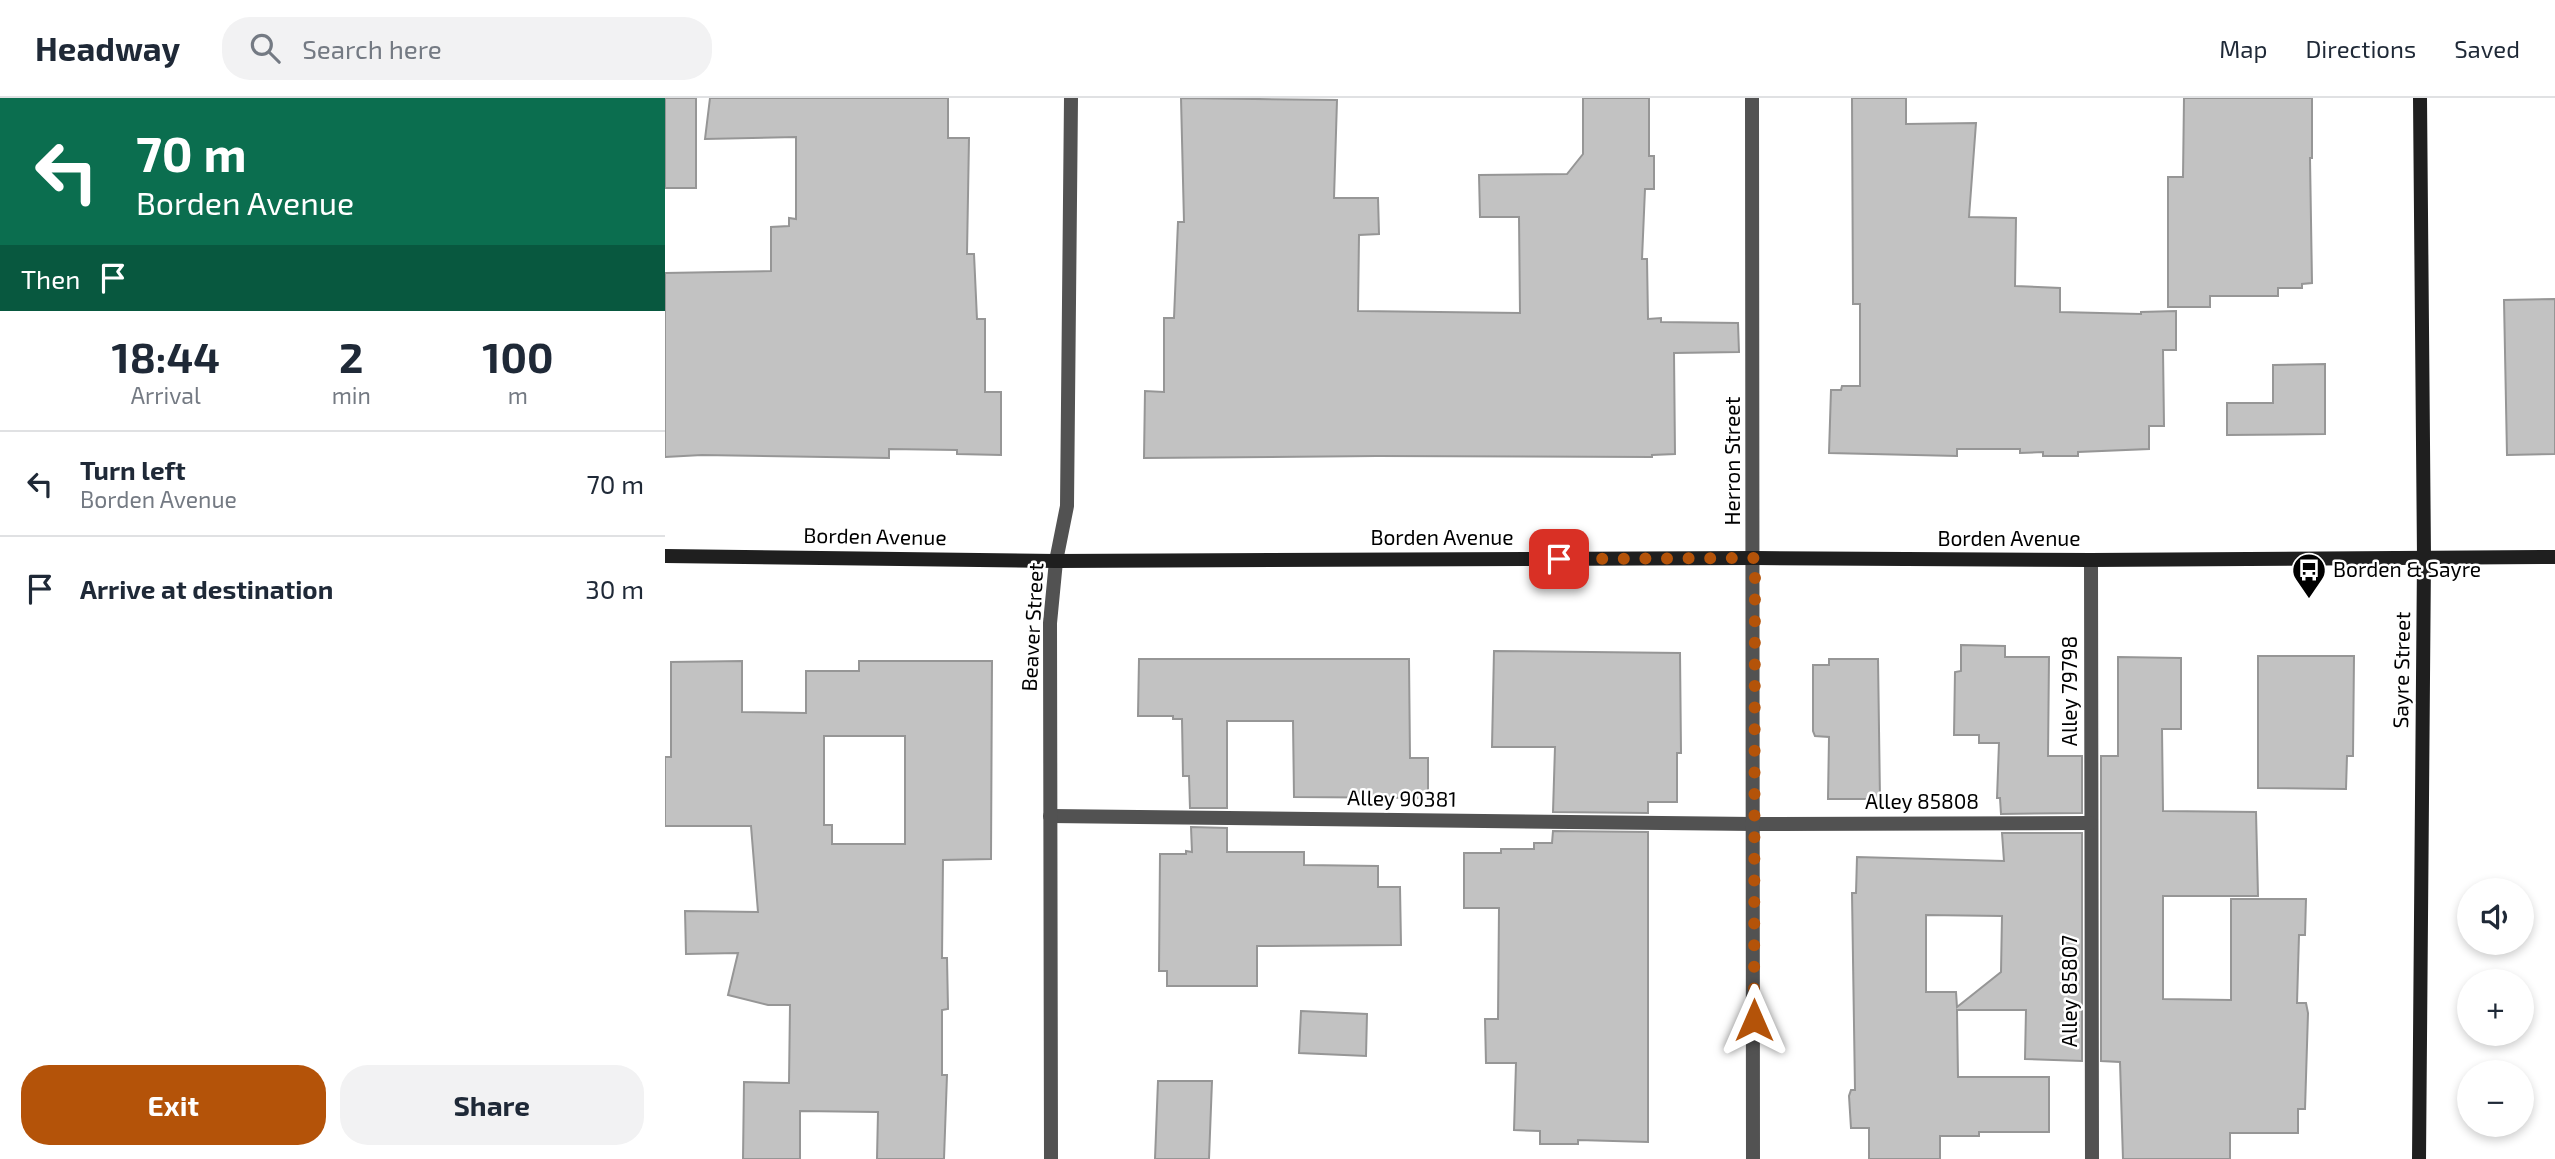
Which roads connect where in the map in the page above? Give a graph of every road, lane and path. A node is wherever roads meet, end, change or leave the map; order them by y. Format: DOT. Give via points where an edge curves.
graph roads {
  1 [pos="1071,98"];
  2 [pos="1752,98"];
  3 [pos="2420,98"];
  4 [pos="665,556"];
  5 [pos="2555,557"];
  6 [pos="1755,558"];
  7 [pos="2424,558"];
  8 [pos="2091,560"];
  9 [pos="1056,561"];
  10 [pos="1050,816"];
  11 [pos="2090,822"];
  12 [pos="1754,824"];
  13 [pos="1051,1159"];
  14 [pos="1753,1159"];
  15 [pos="2092,1159"];
  16 [pos="2419,1159"];
  1 -- 9 [label="street, Beaver Street" via="1067,506"];
  2 -- 6 [label="street, Herron Street"];
  3 -- 7 [label="street, Sayre Street"];
  4 -- 9 [label="street, Borden Avenue"];
  5 -- 7 [label="street, Borden Avenue"];
  6 -- 8 [label="street, Borden Avenue"];
  6 -- 9 [label="street, Borden Avenue"];
  6 -- 12 [label="street, Herron Street"];
  7 -- 8 [label="street, Borden Avenue"];
  7 -- 16 [label="street, Sayre Street"];
  8 -- 11 [label="street, Alley 79798"];
  9 -- 10 [label="street, Beaver Street" via="1050,623"];
  10 -- 12 [label="street, Alley 90381"];
  10 -- 13 [label="street, Beaver Street"];
  11 -- 12 [label="street, Alley 85808"];
  11 -- 15 [label="street, Alley 85807"];
  12 -- 14 [label="street, Herron Street"];
}
